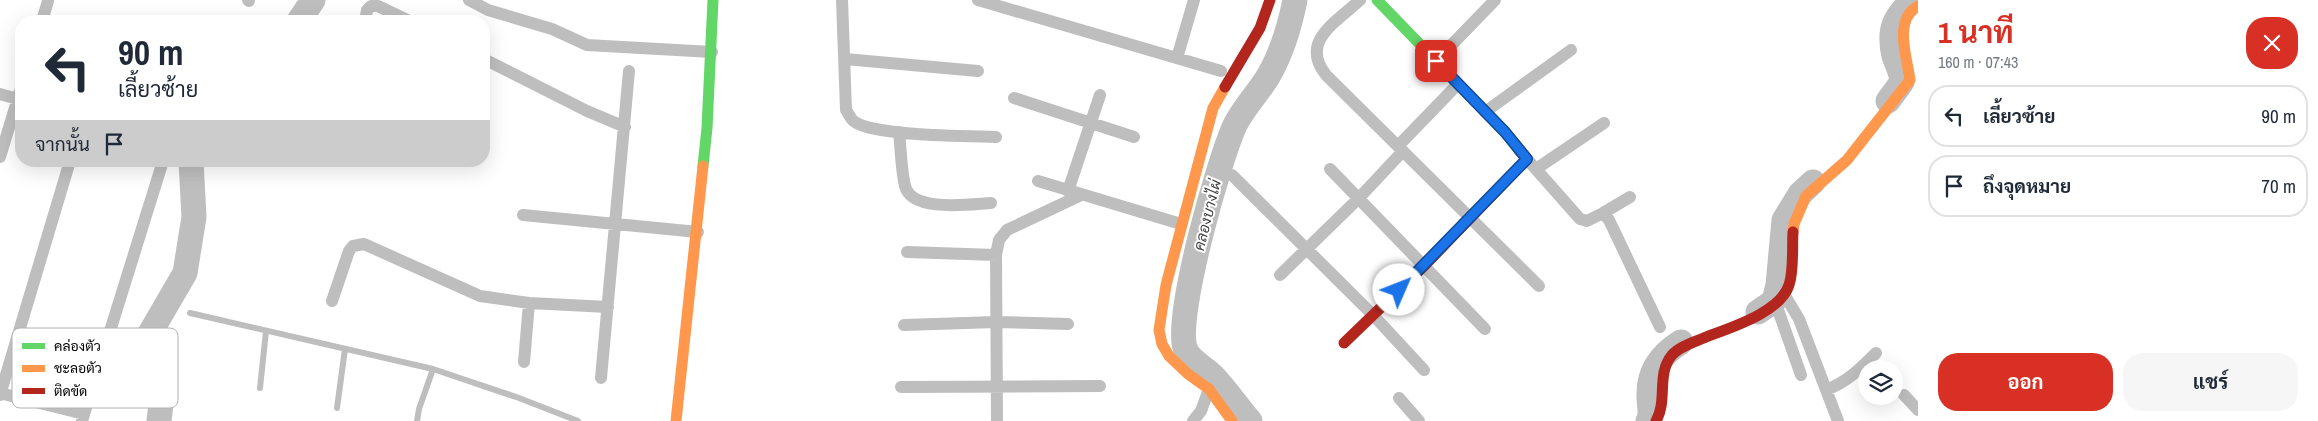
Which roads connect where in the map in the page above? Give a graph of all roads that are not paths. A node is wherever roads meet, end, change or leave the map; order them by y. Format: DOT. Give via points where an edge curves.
graph roads {
  1 [pos="48,0"];
  2 [pos="468,0"];
  3 [pos="713,0"];
  4 [pos="842,0"];
  5 [pos="978,0"];
  6 [pos="1194,0"];
  7 [pos="1270,0"];
  8 [pos="1360,0"];
  9 [pos="1376,0"];
  10 [pos="1495,0"];
  11 [pos="1918,6"];
  12 [pos="44,15"];
  13 [pos="367,15"];
  14 [pos="397,15"];
  15 [pos="1571,50"];
  16 [pos="712,52"];
  17 [pos="1177,58"];
  18 [pos="845,59"];
  19 [pos="1436,61"];
  20 [pos="490,62"];
  21 [pos="629,71"];
  22 [pos="978,71"];
  23 [pos="1221,72"];
  24 [pos="1915,83"];
  25 [pos="1458,84"];
  26 [pos="0,94"];
  27 [pos="15,96"];
  28 [pos="1100,96"];
  29 [pos="1014,98"];
  30 [pos="15,111"];
  31 [pos="1485,112"];
  32 [pos="1091,123"];
  33 [pos="1604,123"];
  34 [pos="625,127"];
  35 [pos="899,132"];
  36 [pos="996,137"];
  37 [pos="1134,137"];
  38 [pos="1401,149"];
  39 [pos="0,157"];
  40 [pos="1527,159"];
  41 [pos="68,167"];
  42 [pos="161,167"];
  43 [pos="1330,169"];
  44 [pos="1536,170"];
  45 [pos="1232,175"];
  46 [pos="1038,181"];
  47 [pos="1068,191"];
  48 [pos="1082,195"];
  49 [pos="1630,197"];
  50 [pos="1360,198"];
  51 [pos="991,203"];
  52 [pos="1603,213"];
  53 [pos="523,215"];
  54 [pos="1471,218"];
  55 [pos="614,224"];
  56 [pos="1181,224"];
  57 [pos="698,232"];
  58 [pos="1305,250"];
  59 [pos="907,252"];
  60 [pos="996,255"];
  61 [pos="1425,265"];
  62 [pos="1280,275"];
  63 [pos="1539,286"];
  64 [pos="1780,299"];
  65 [pos="332,302"];
  66 [pos="529,303"];
  67 [pos="608,307"];
  68 [pos="190,314"];
  69 [pos="1373,315"];
  70 [pos="996,322"];
  71 [pos="1068,324"];
  72 [pos="904,325"];
  73 [pos="1660,327"];
  74 [pos="20,328"];
  75 [pos="111,328"];
  76 [pos="1485,329"];
  77 [pos="266,331"];
  78 [pos="1344,343"];
  79 [pos="345,349"];
  80 [pos="1876,353"];
  81 [pos="12,354"];
  82 [pos="524,362"];
  83 [pos="433,369"];
  84 [pos="1424,370"];
  85 [pos="1801,375"];
  86 [pos="601,378"];
  87 [pos="996,386"];
  88 [pos="1100,386"];
  89 [pos="901,387"];
  90 [pos="260,388"];
  91 [pos="1210,389"];
  92 [pos="1826,390"];
  93 [pos="0,394"];
  94 [pos="1904,395"];
  95 [pos="1399,398"];
  96 [pos="48,408"];
  97 [pos="337,408"];
  98 [pos="1918,410"];
  99 [pos="83,418"];
  100 [pos="417,421"];
  101 [pos="578,421"];
  102 [pos="676,421"];
  103 [pos="997,421"];
  104 [pos="1193,421"];
  105 [pos="1232,421"];
  106 [pos="1419,421"];
  107 [pos="1656,421"];
  108 [pos="1838,421"];
  1 -- 12 [label="street"];
  2 -- 16 [label="street" via="594,47"];
  3 -- 16 [label="street"];
  4 -- 18 [label="street"];
  5 -- 17 [label="street"];
  6 -- 17 [label="street"];
  7 -- 56 [label="street" via="1260,28 1213,108"];
  8 -- 38 [label="street" via="1320,38 1315,50 1317,64"];
  9 -- 19 [label="street"];
  10 -- 19 [label="street"];
  11 -- 24 [label="street" via="1904,21 1903,28"];
  13 -- 14 [label="street" via="371,6 378,6"];
  15 -- 31 [label="street"];
  16 -- 57 [label="street"];
  17 -- 23 [label="street"];
  18 -- 22 [label="street"];
  18 -- 35 [label="street" via="846,110 854,122"];
  19 -- 25 [label="street"];
  20 -- 34 [label="street"];
  21 -- 34 [label="street"];
  24 -- 64 [label="street" via="1847,160 1806,196 1794,224 1789,286"];
  25 -- 31 [label="street"];
  25 -- 38 [label="street"];
  26 -- 27 [label="street"];
  28 -- 32 [label="street"];
  29 -- 32 [label="street"];
  30 -- 39 [label="street"];
  31 -- 40 [label="street"];
  32 -- 37 [label="street"];
  32 -- 47 [label="street"];
  33 -- 44 [label="street"];
  34 -- 55 [label="street"];
  35 -- 36 [label="street"];
  35 -- 51 [label="street" via="905,188 912,197 934,205"];
  38 -- 50 [label="street"];
  38 -- 54 [label="street"];
  40 -- 44 [label="street"];
  40 -- 54 [label="street"];
  41 -- 74 [label="street"];
  42 -- 75 [label="street"];
  43 -- 50 [label="street"];
  44 -- 52 [label="street" via="1580,219 1587,221"];
  45 -- 58 [label="street"];
  46 -- 47 [label="street"];
  47 -- 48 [label="street"];
  48 -- 56 [label="street"];
  48 -- 60 [label="street" via="1007,230 999,240"];
  49 -- 52 [label="street"];
  50 -- 58 [label="street"];
  50 -- 61 [label="street"];
  52 -- 73 [label="street" via="1614,229"];
  53 -- 55 [label="street"];
  54 -- 61 [label="street"];
  54 -- 63 [label="street"];
  55 -- 57 [label="street"];
  55 -- 67 [label="street"];
  56 -- 91 [label="street" via="1162,303 1159,330 1169,356"];
  57 -- 102 [label="street"];
  58 -- 62 [label="street"];
  58 -- 69 [label="street"];
  59 -- 60 [label="street"];
  60 -- 70 [label="street"];
  61 -- 69 [label="street"];
  61 -- 76 [label="street"];
  64 -- 85 [label="street"];
  64 -- 92 [label="street" via="1799,320"];
  64 -- 107 [label="street" via="1767,311 1671,355 1663,371 1663,407"];
  65 -- 66 [label="street" via="349,252 353,246 364,244 480,296"];
  66 -- 67 [label="street"];
  66 -- 82 [label="street"];
  67 -- 86 [label="street"];
  68 -- 77 [label="lane"];
  69 -- 78 [label="street"];
  69 -- 84 [label="street"];
  70 -- 71 [label="street"];
  70 -- 72 [label="street"];
  70 -- 87 [label="street"];
  77 -- 79 [label="lane"];
  77 -- 90 [label="lane"];
  79 -- 83 [label="lane"];
  79 -- 97 [label="lane"];
  80 -- 92 [label="street" via="1854,375"];
  81 -- 93 [label="street"];
  83 -- 100 [label="lane"];
  83 -- 101 [label="lane"];
  87 -- 88 [label="street"];
  87 -- 89 [label="street"];
  87 -- 103 [label="street"];
  91 -- 104 [label="street"];
  91 -- 105 [label="street"];
  92 -- 108 [label="street"];
  94 -- 98 [label="street"];
  95 -- 106 [label="street"];
  96 -- 99 [label="street"];
}
